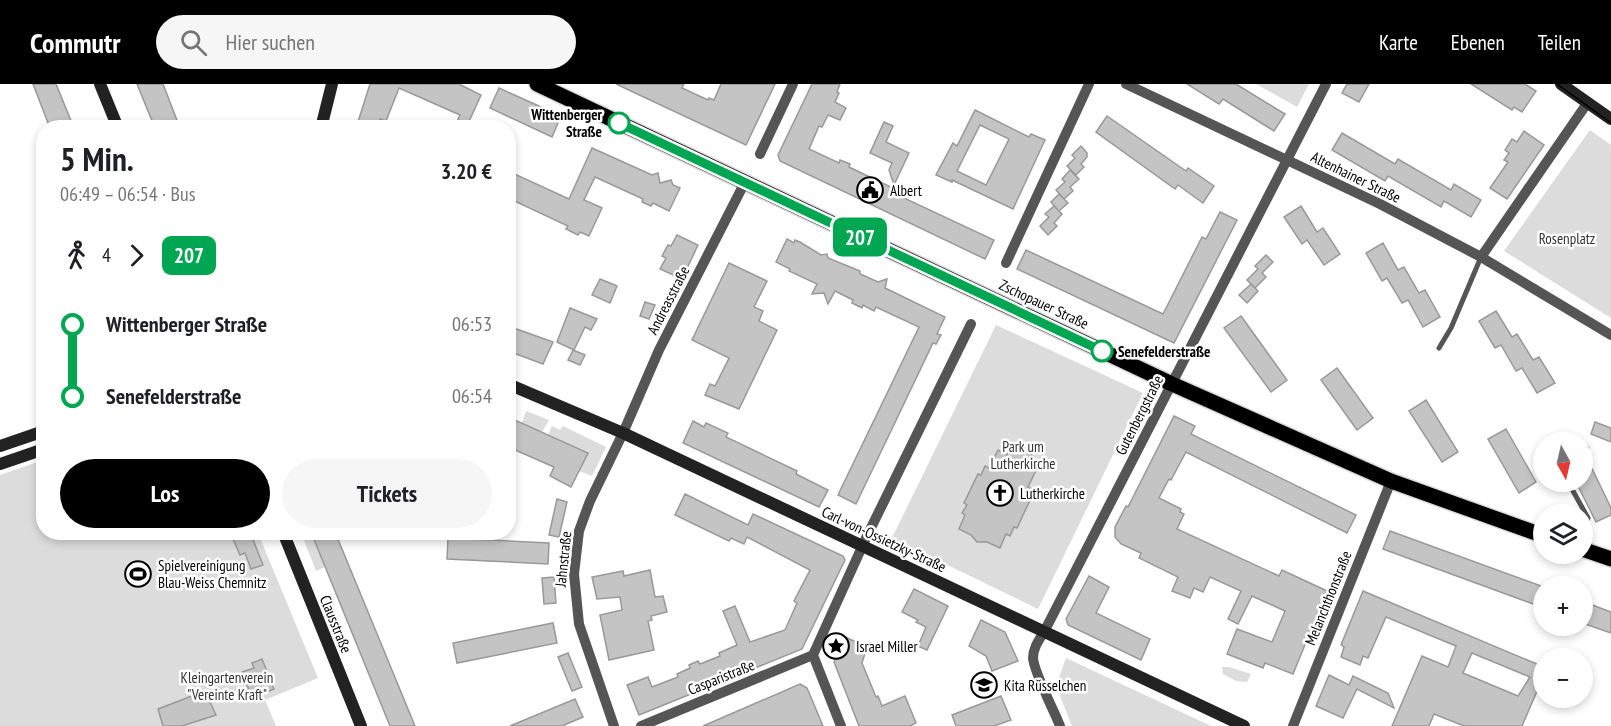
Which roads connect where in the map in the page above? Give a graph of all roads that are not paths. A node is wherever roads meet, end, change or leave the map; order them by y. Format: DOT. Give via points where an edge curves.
graph roads {
  1 [pos="100,84"];
  2 [pos="332,84"];
  3 [pos="537,84"];
  4 [pos="793,84"];
  5 [pos="1089,84"];
  6 [pos="1126,84"];
  7 [pos="1326,84"];
  8 [pos="1561,84"];
  9 [pos="1588,102"];
  10 [pos="1611,119"];
  11 [pos="115,120"];
  12 [pos="323,120"];
  13 [pos="759,154"];
  14 [pos="1287,160"];
  15 [pos="745,182"];
  16 [pos="1480,257"];
  17 [pos="1006,263"];
  18 [pos="971,324"];
  19 [pos="1611,336"];
  20 [pos="1439,348"];
  21 [pos="1172,384"];
  22 [pos="516,387"];
  23 [pos="623,433"];
  24 [pos="36,434"];
  25 [pos="0,446"];
  26 [pos="36,452"];
  27 [pos="0,464"];
  28 [pos="1391,481"];
  29 [pos="1533,532"];
  30 [pos="285,540"];
  31 [pos="862,546"];
  32 [pos="1593,553"];
  33 [pos="1611,559"];
  34 [pos="1044,632"];
  35 [pos="813,655"];
  36 [pos="361,726"];
  37 [pos="614,726"];
  38 [pos="640,726"];
  39 [pos="841,726"];
  40 [pos="1060,726"];
  41 [pos="1244,726"];
  42 [pos="1293,726"];
  1 -- 11 [label="street"];
  2 -- 12 [label="street"];
  3 -- 15 [label="main road, Zschopauer Straße"];
  4 -- 13 [label="street"];
  5 -- 17 [label="street"];
  6 -- 14 [label="street, Altenhainer Straße"];
  7 -- 14 [label="street, Gutenbergstraße"];
  8 -- 9 [label="street"];
  9 -- 10 [label="street"];
  9 -- 16 [label="street"];
  14 -- 16 [label="street, Altenhainer Straße"];
  14 -- 21 [label="street, Gutenbergstraße"];
  15 -- 21 [label="main road, Zschopauer Straße"];
  15 -- 23 [label="street, Andreasstraße" via="659,350"];
  16 -- 19 [label="street"];
  16 -- 20 [label="lane"];
  18 -- 31 [label="street"];
  21 -- 28 [label="main road, Zschopauer Straße"];
  21 -- 34 [label="street, Gutenbergstraße"];
  22 -- 23 [label="street, Carl-von-Ossietzky-Straße"];
  23 -- 31 [label="street, Carl-von-Ossietzky-Straße"];
  23 -- 37 [label="street, Jahnstraße" via="579,531 574,574 579,624"];
  24 -- 25 [label="street"];
  26 -- 27 [label="street"];
  28 -- 29 [label="main road, Zschopauer Straße"];
  28 -- 42 [label="street, Melanchthonstraße"];
  30 -- 36 [label="street, Clausstraße"];
  31 -- 34 [label="street, Carl-von-Ossietzky-Straße"];
  31 -- 35 [label="street"];
  32 -- 33 [label="main road"];
  34 -- 40 [label="street, Gutenbergstraße" via="1033,657"];
  34 -- 41 [label="street, Carl-von-Ossietzky-Straße"];
  35 -- 38 [label="street, Casparistraße"];
  35 -- 39 [label="street"];
}
